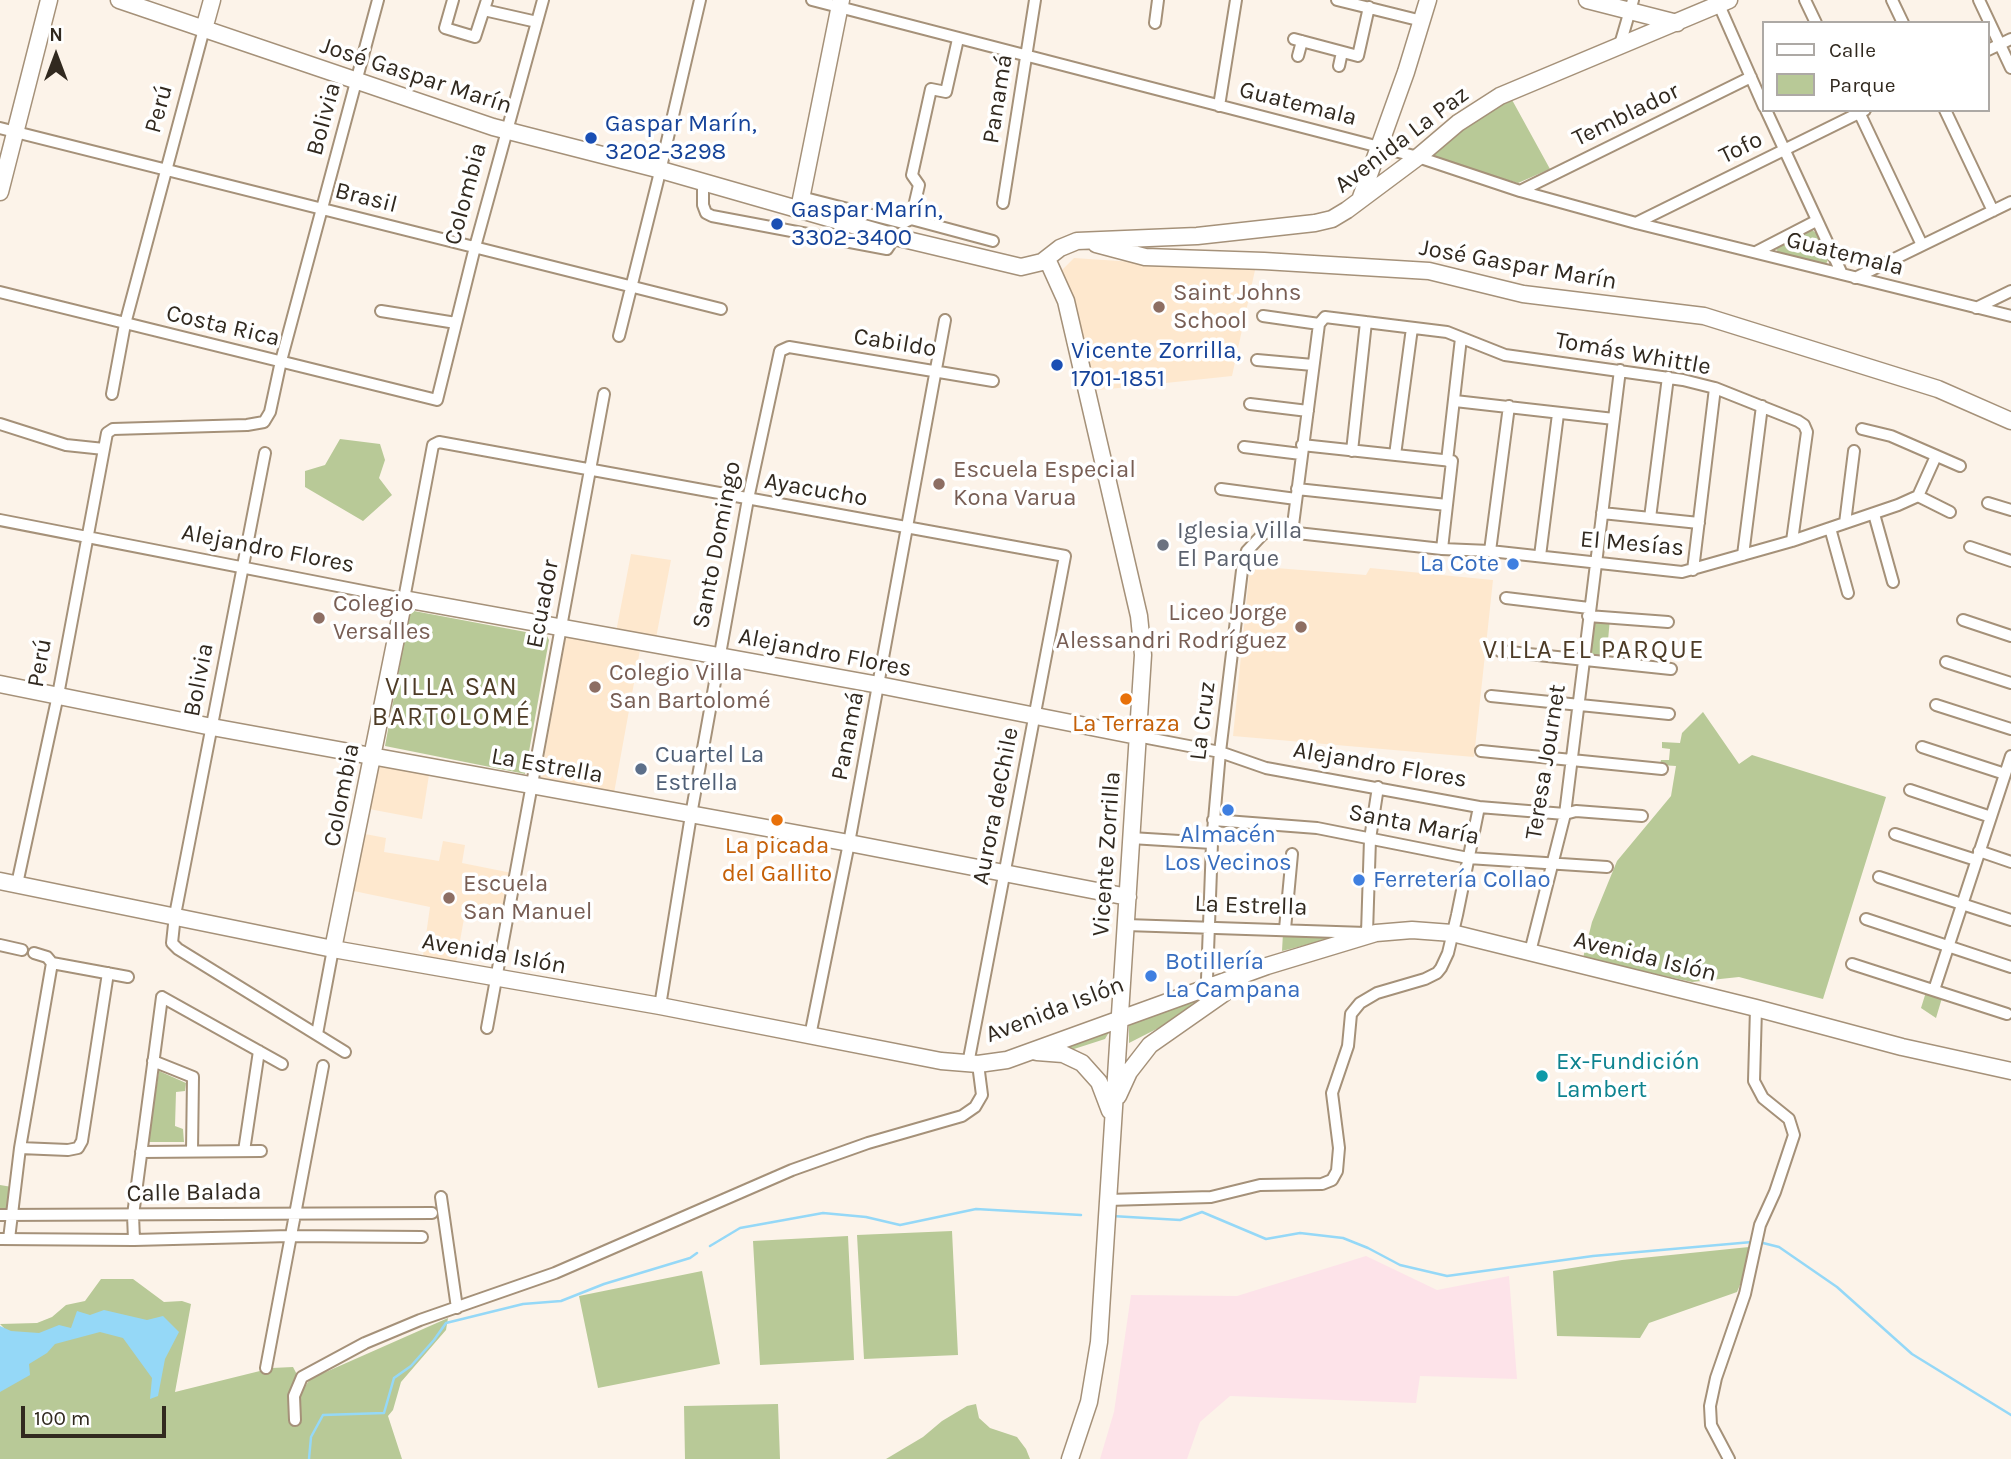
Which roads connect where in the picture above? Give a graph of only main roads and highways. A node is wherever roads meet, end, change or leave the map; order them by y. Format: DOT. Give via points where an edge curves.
graph roads {
  1 [pos="49,0"];
  2 [pos="212,0"];
  3 [pos="1429,0"];
  4 [pos="1587,0"];
  5 [pos="122,1"];
  6 [pos="1724,2"];
  7 [pos="840,4"];
  8 [pos="1631,6"];
  9 [pos="1677,23"];
  10 [pos="204,29"];
  11 [pos="8,130"];
  12 [pos="0,192"];
  13 [pos="1360,200"];
  14 [pos="800,203"];
  15 [pos="1086,240"];
  16 [pos="1047,259"];
  17 [pos="2011,421"];
  18 [pos="404,599"];
  19 [pos="0,684"];
  20 [pos="1137,736"];
  21 [pos="372,757"];
  22 [pos="0,881"];
  23 [pos="1128,897"];
  24 [pos="333,949"];
  25 [pos="1267,966"];
  26 [pos="1119,1013"];
  27 [pos="1030,1053"];
  28 [pos="976,1064"];
  29 [pos="2011,1071"];
  30 [pos="1114,1119"];
  31 [pos="1070,1459"];
  1 -- 11 [label="main road"];
  2 -- 10 [label="main road, Perú"];
  3 -- 13 [label="main road"];
  4 -- 8 [label="main road"];
  5 -- 10 [label="main road, José Gaspar Marín"];
  6 -- 9 [label="main road, Avenida La Paz"];
  7 -- 14 [label="main road"];
  8 -- 9 [label="main road"];
  9 -- 13 [label="main road, Avenida La Paz" via="1500,96"];
  10 -- 14 [label="main road, José Gaspar Marín" via="506,131"];
  11 -- 12 [label="main road"];
  13 -- 15 [label="main road, Avenida La Paz" via="1340,215 1315,223 1184,237"];
  14 -- 16 [label="main road, José Gaspar Marín" via="895,237 1013,266 1029,267"];
  15 -- 16 [label="main road, Avenida La Paz" via="1060,248"];
  15 -- 17 [label="main road, José Gaspar Marín" via="1145,257 1429,271 1523,294 1704,316 1938,389"];
  16 -- 20 [label="main road, Vicente Zorrilla" via="1066,301 1139,616 1143,664"];
  18 -- 20 [label="main road, Alejandro Flores"];
  18 -- 21 [label="main road, Colombia"];
  19 -- 21 [label="main road, La Estrella"];
  20 -- 23 [label="main road, Vicente Zorrilla"];
  21 -- 23 [label="main road, La Estrella"];
  21 -- 24 [label="main road, Colombia"];
  22 -- 24 [label="main road, Avenida Islón"];
  23 -- 26 [label="main road, Vicente Zorrilla"];
  24 -- 28 [label="main road, Avenida Islón"];
  25 -- 26 [label="main road, Avenida Islón"];
  25 -- 29 [label="main road, Avenida Islón" via="1371,933 1452,933"];
  25 -- 30 [label="main road" via="1150,1045 1125,1080"];
  26 -- 27 [label="main road, Avenida Islón"];
  26 -- 28 [label="main road, Avenida Islón"];
  26 -- 30 [label="main road, Vicente Zorrilla"];
  27 -- 28 [label="main road, Avenida Islón"];
  27 -- 30 [label="main road" via="1063,1054 1082,1063 1099,1082"];
  30 -- 31 [label="main road, Vicente Zorrilla" via="1096,1362"];
}
